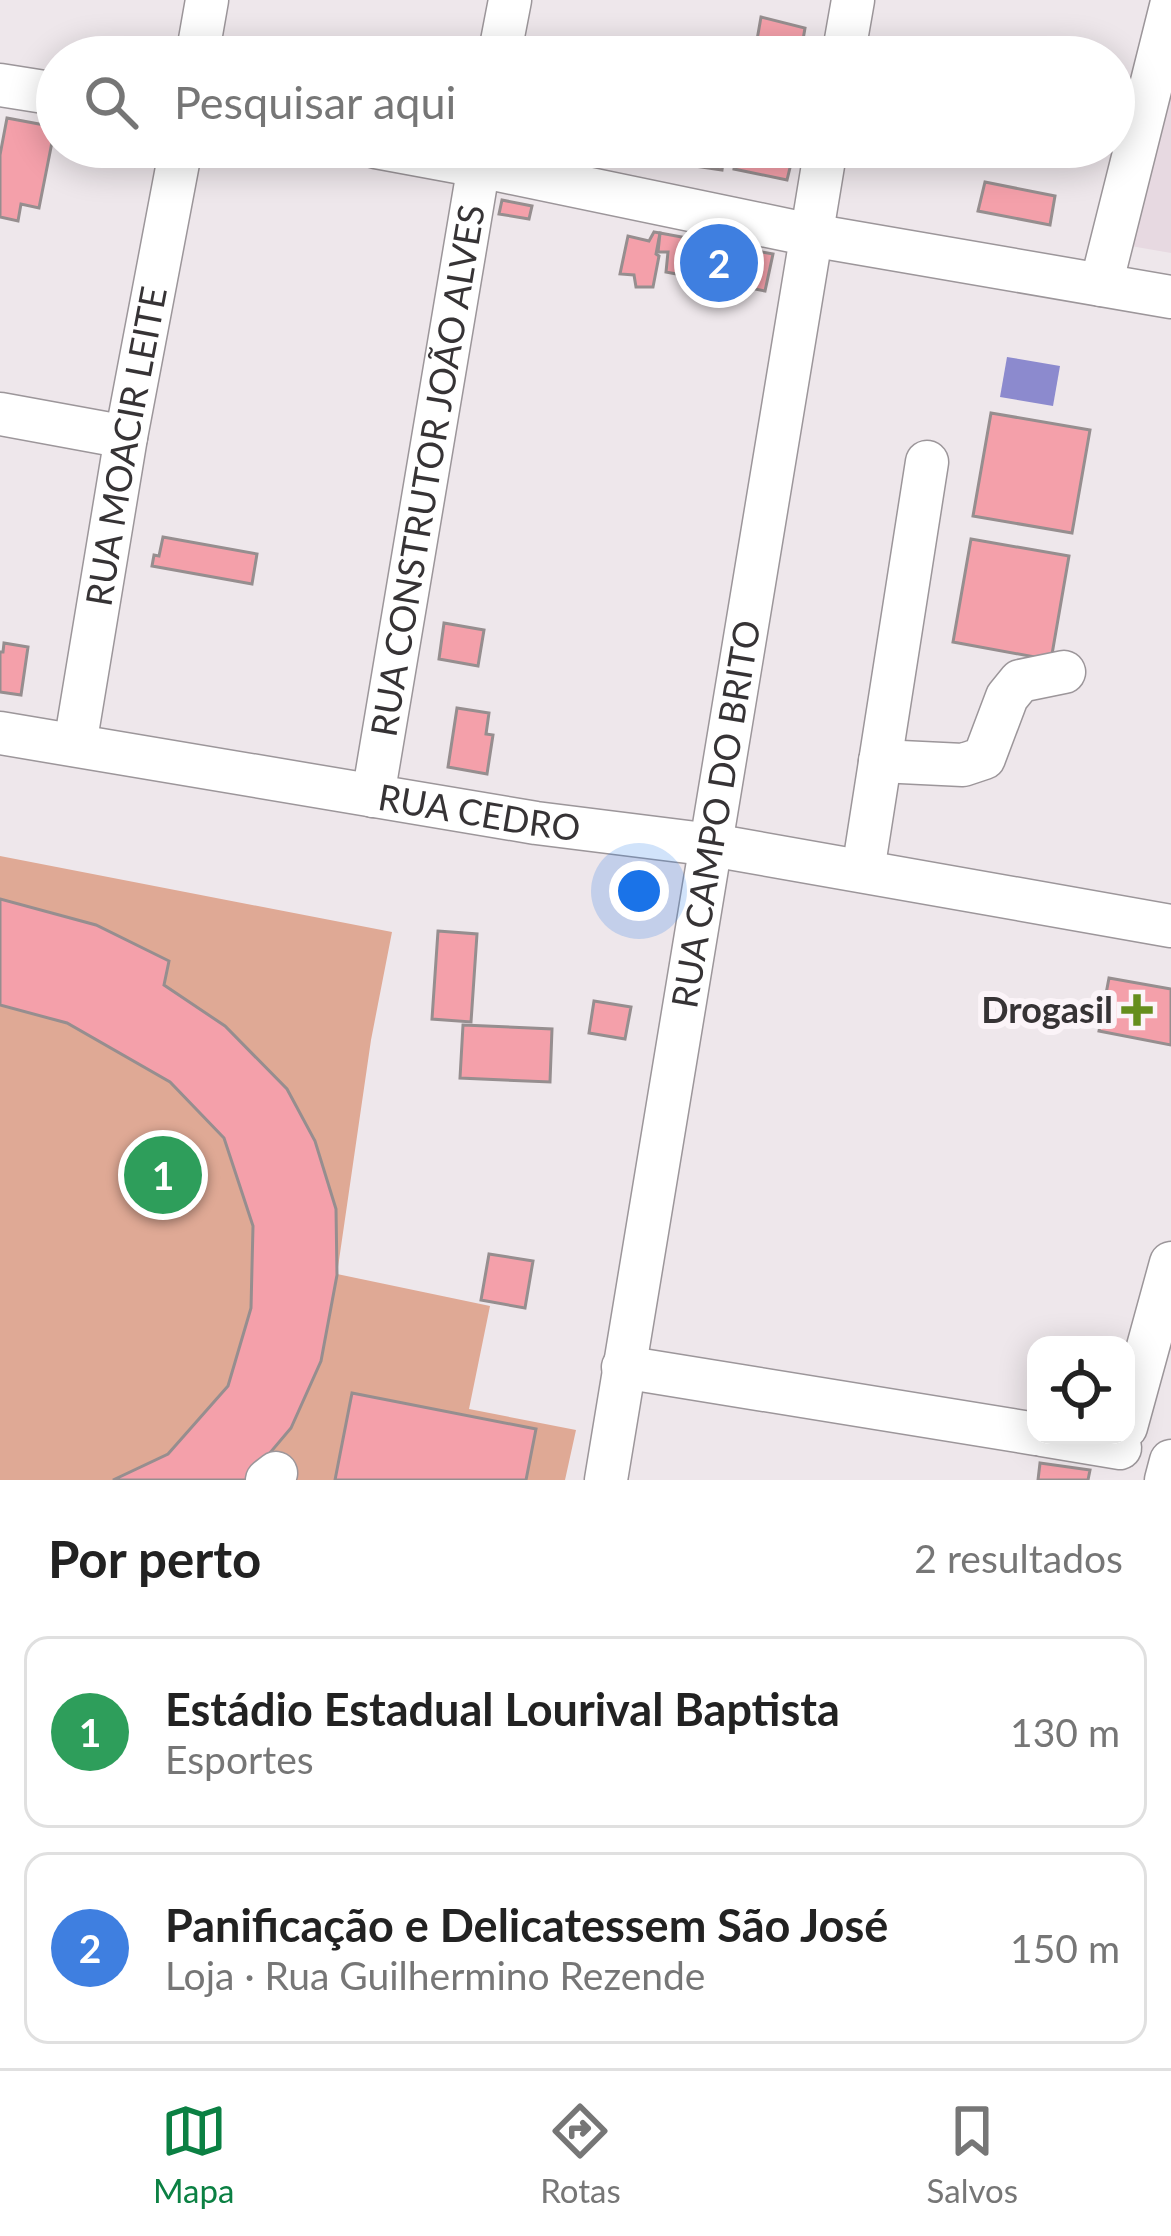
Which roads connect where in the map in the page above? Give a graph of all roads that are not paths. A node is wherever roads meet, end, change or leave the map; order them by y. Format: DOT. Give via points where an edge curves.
graph roads {
  1 [pos="207,0"];
  2 [pos="510,0"];
  3 [pos="853,0"];
  4 [pos="1171,6"];
  5 [pos="201,36"];
  6 [pos="503,36"];
  7 [pos="847,36"];
  8 [pos="0,85"];
  9 [pos="36,91"];
  10 [pos="1135,149"];
  11 [pos="177,168"];
  12 [pos="479,168"];
  13 [pos="531,168"];
  14 [pos="822,168"];
  15 [pos="1130,168"];
  16 [pos="811,235"];
  17 [pos="1101,285"];
  18 [pos="1171,297"];
  19 [pos="0,414"];
  20 [pos="126,437"];
  21 [pos="927,462"];
  22 [pos="1064,672"];
  23 [pos="0,733"];
  24 [pos="75,745"];
  25 [pos="880,761"];
  26 [pos="373,796"];
  27 [pos="712,845"];
  28 [pos="863,871"];
  29 [pos="1171,926"];
  30 [pos="1171,1262"];
  31 [pos="623,1367"];
  32 [pos="1027,1432"];
  33 [pos="1121,1447"];
  34 [pos="1171,1461"];
  35 [pos="606,1480"];
  36 [pos="1166,1480"];
  1 -- 5 [label="street"];
  2 -- 6 [label="street"];
  3 -- 7 [label="street"];
  4 -- 10 [label="street"];
  8 -- 9 [label="street"];
  11 -- 20 [label="street, RUA MOACIR LEITE"];
  12 -- 26 [label="street, RUA CONSTRUTOR JOÃO ALVES"];
  13 -- 16 [label="street"];
  14 -- 16 [label="street, RUA CAMPO DO BRITO"];
  15 -- 17 [label="street"];
  16 -- 17 [label="street"];
  16 -- 27 [label="street, RUA CAMPO DO BRITO"];
  17 -- 18 [label="street"];
  19 -- 20 [label="street"];
  20 -- 24 [label="street, RUA MOACIR LEITE"];
  21 -- 25 [label="street"];
  22 -- 25 [label="street" via="1020,681 984,758 963,765"];
  23 -- 24 [label="street, RUA CEDRO"];
  24 -- 26 [label="street, RUA CEDRO"];
  25 -- 28 [label="street"];
  26 -- 27 [label="street, RUA CEDRO"];
  27 -- 28 [label="street, RUA CEDRO"];
  27 -- 31 [label="street, RUA CAMPO DO BRITO"];
  28 -- 29 [label="street, RUA CEDRO"];
  30 -- 33 [label="street"];
  31 -- 32 [label="street"];
  31 -- 35 [label="street, RUA CAMPO DO BRITO"];
  34 -- 36 [label="street"];
}
